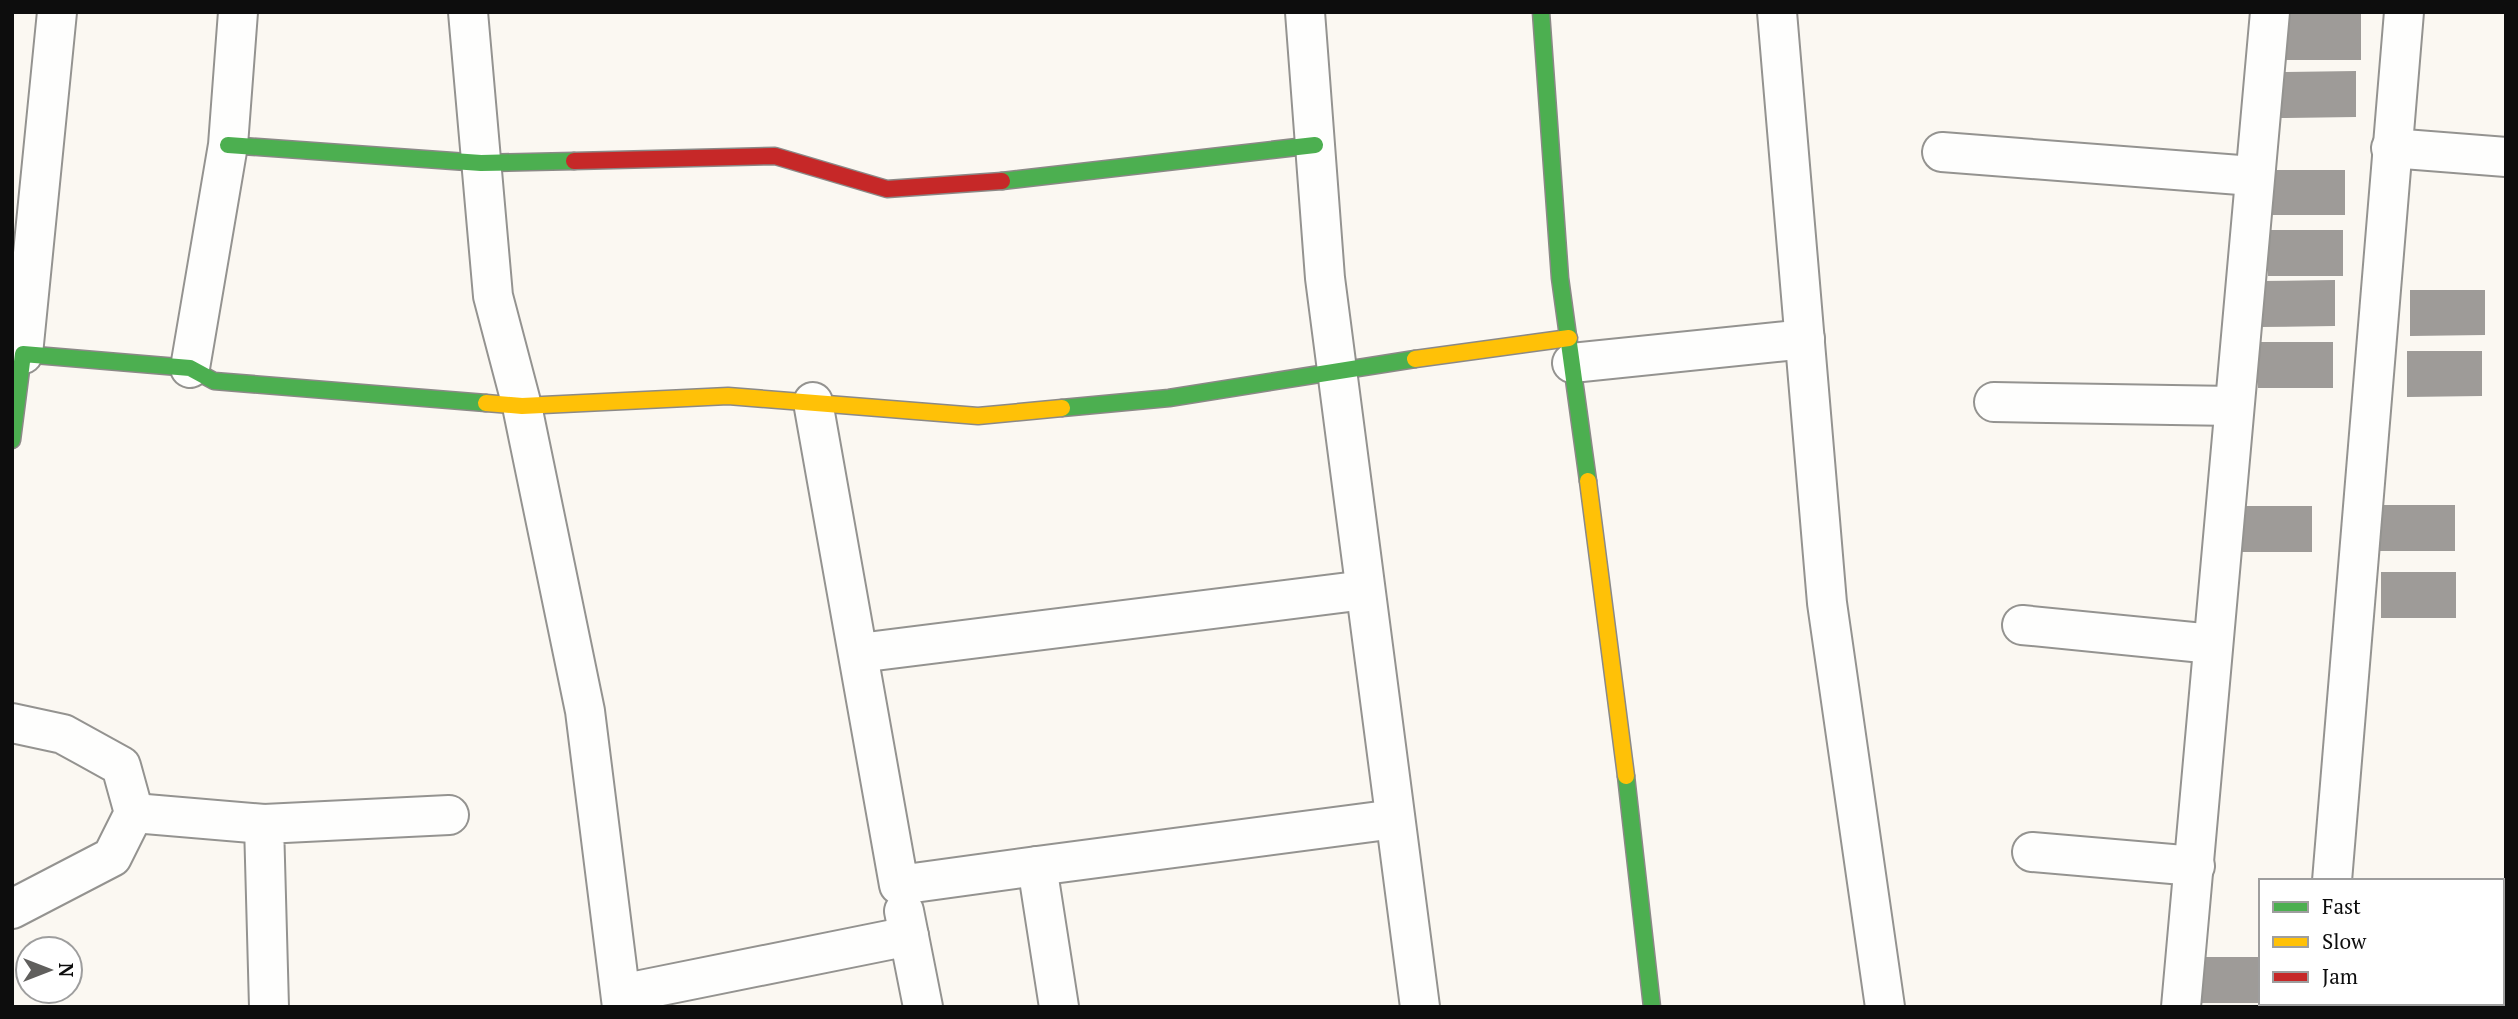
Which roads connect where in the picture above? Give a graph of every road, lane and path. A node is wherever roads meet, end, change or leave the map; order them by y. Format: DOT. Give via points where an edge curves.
graph roads {
  1 [pos="57,12"];
  2 [pos="238,12"];
  3 [pos="468,12"];
  4 [pos="1305,12"];
  5 [pos="1541,12"];
  6 [pos="1777,12"];
  7 [pos="2270,12"];
  8 [pos="2404,12"];
  9 [pos="228,145"];
  10 [pos="1315,145"];
  11 [pos="2390,148"];
  12 [pos="1942,152"];
  13 [pos="2506,157"];
  14 [pos="481,163"];
  15 [pos="2253,176"];
  16 [pos="1805,339"];
  17 [pos="1570,351"];
  18 [pos="17,353"];
  19 [pos="190,368"];
  20 [pos="1337,370"];
  21 [pos="813,402"];
  22 [pos="1994,402"];
  23 [pos="522,406"];
  24 [pos="2234,406"];
  25 [pos="12,440"];
  26 [pos="1366,590"];
  27 [pos="2022,625"];
  28 [pos="2213,645"];
  29 [pos="859,653"];
  30 [pos="12,723"];
  31 [pos="134,813"];
  32 [pos="449,815"];
  33 [pos="1395,818"];
  34 [pos="264,824"];
  35 [pos="2032,852"];
  36 [pos="1037,866"];
  37 [pos="2195,866"];
  38 [pos="2332,879"];
  39 [pos="899,885"];
  40 [pos="12,908"];
  41 [pos="909,936"];
  42 [pos="622,1001"];
  43 [pos="269,1007"];
  44 [pos="923,1007"];
  45 [pos="1059,1007"];
  46 [pos="1420,1007"];
  47 [pos="1652,1007"];
  48 [pos="1885,1007"];
  49 [pos="2181,1007"];
  1 -- 18 [label="street"];
  2 -- 9 [label="street"];
  3 -- 14 [label="street"];
  4 -- 10 [label="street"];
  5 -- 17 [label="street" via="1560,278"];
  6 -- 16 [label="street"];
  7 -- 15 [label="street"];
  8 -- 11 [label="street"];
  9 -- 14 [label="street"];
  9 -- 19 [label="street"];
  10 -- 14 [label="street" via="970,185 887,189 775,156"];
  10 -- 20 [label="street"];
  11 -- 13 [label="street"];
  11 -- 38 [label="street"];
  12 -- 15 [label="street"];
  14 -- 23 [label="street" via="493,296"];
  15 -- 24 [label="street"];
  16 -- 17 [label="street"];
  16 -- 48 [label="street" via="1827,603"];
  17 -- 20 [label="street"];
  17 -- 47 [label="street" via="1613,665"];
  18 -- 19 [label="street"];
  18 -- 25 [label="street"];
  19 -- 23 [label="street" via="214,381"];
  20 -- 21 [label="street" via="1168,398 978,416"];
  20 -- 26 [label="street"];
  21 -- 23 [label="street" via="728,396"];
  21 -- 29 [label="street"];
  22 -- 24 [label="street"];
  23 -- 42 [label="street" via="585,711"];
  24 -- 28 [label="street"];
  26 -- 29 [label="street"];
  26 -- 33 [label="street"];
  27 -- 28 [label="street"];
  28 -- 37 [label="street"];
  29 -- 39 [label="street"];
  30 -- 31 [label="street" via="63,734 121,766"];
  31 -- 34 [label="street"];
  31 -- 40 [label="street" via="111,857"];
  32 -- 34 [label="street"];
  33 -- 36 [label="street"];
  33 -- 46 [label="street"];
  34 -- 43 [label="street"];
  35 -- 37 [label="street"];
  36 -- 39 [label="street"];
  36 -- 45 [label="street"];
  37 -- 49 [label="street"];
  39 -- 41 [label="street"];
  41 -- 42 [label="street"];
  41 -- 44 [label="street"];
}
